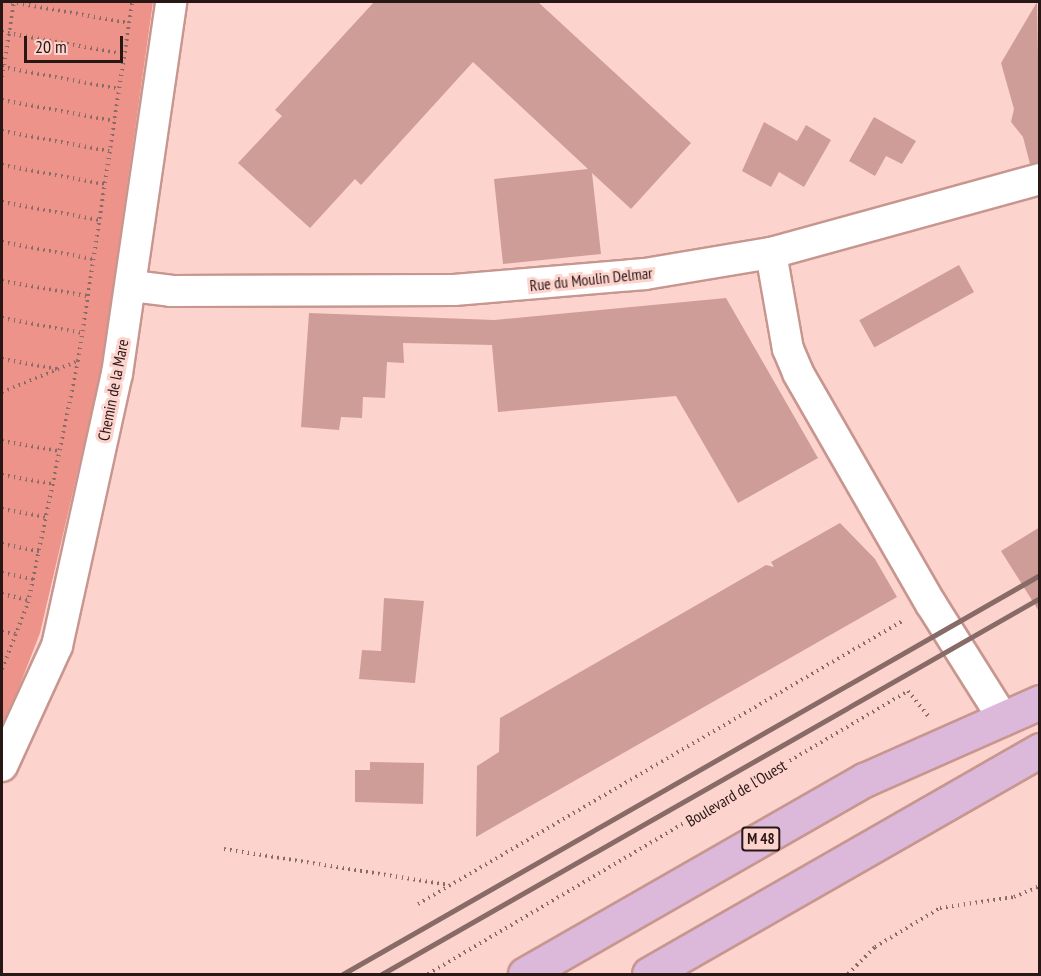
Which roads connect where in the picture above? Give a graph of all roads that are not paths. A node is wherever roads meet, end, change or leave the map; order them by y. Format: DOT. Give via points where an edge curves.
graph roads {
  1 [pos="171,2"];
  2 [pos="1040,179"];
  3 [pos="771,253"];
  4 [pos="132,286"];
  5 [pos="1040,702"];
  6 [pos="1004,720"];
  7 [pos="1040,750"];
  8 [pos="2,766"];
  9 [pos="525,975"];
  10 [pos="649,975"];
  1 -- 4 [label="street, Chemin de la Mare" via="131,262"];
  2 -- 3 [label="street, Rue du Moulin Delmar"];
  3 -- 4 [label="street, Rue du Moulin Delmar" via="673,270 494,288 171,291"];
  3 -- 6 [label="street" via="788,349 798,373"];
  4 -- 8 [label="street, Chemin de la Mare" via="117,374 57,646"];
  5 -- 6 [label="main road, M 48"];
  6 -- 9 [label="main road, M 48" via="864,780"];
  7 -- 10 [label="main road"];
}
